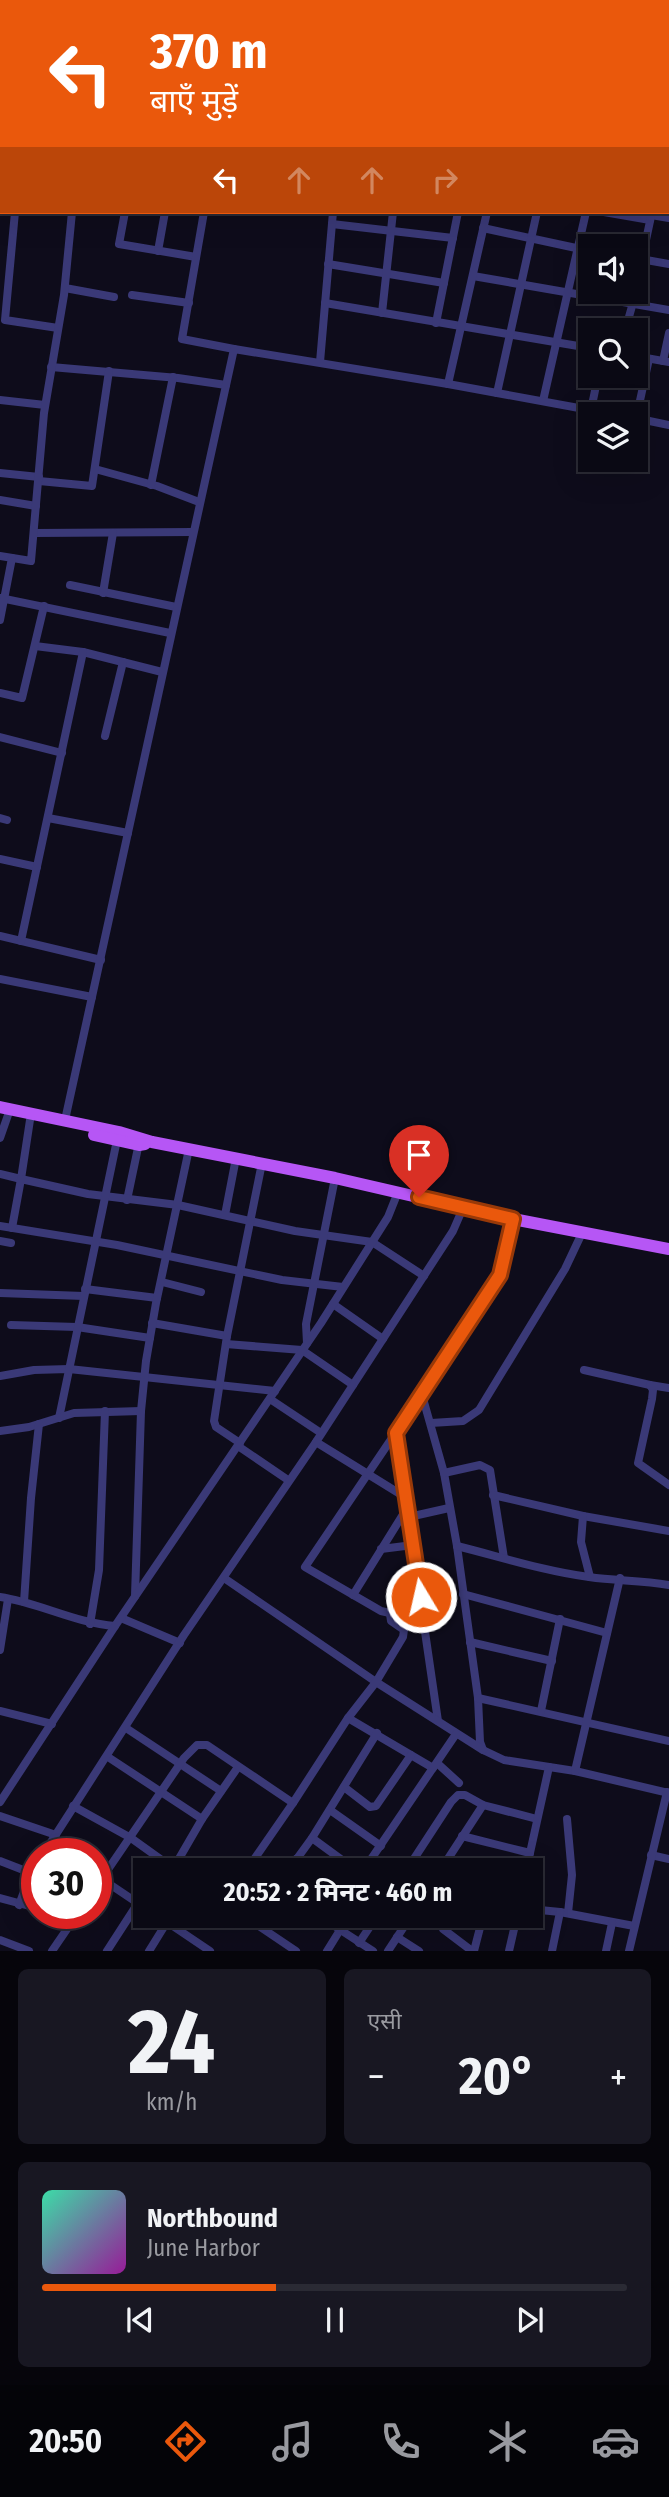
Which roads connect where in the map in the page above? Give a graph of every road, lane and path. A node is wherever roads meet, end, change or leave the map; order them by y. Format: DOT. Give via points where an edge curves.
graph roads {
  1 [pos="15,214"];
  2 [pos="72,214"];
  3 [pos="125,214"];
  4 [pos="165,214"];
  5 [pos="204,214"];
  6 [pos="333,214"];
  7 [pos="393,214"];
  8 [pos="458,214"];
  9 [pos="487,214"];
  10 [pos="537,214"];
  11 [pos="586,214"];
  12 [pos="651,215"];
  13 [pos="669,218"];
  14 [pos="332,224"];
  15 [pos="483,229"];
  16 [pos="391,230"];
  17 [pos="646,234"];
  18 [pos="453,238"];
  19 [pos="531,239"];
  20 [pos="577,248"];
  21 [pos="158,251"];
  22 [pos="196,257"];
  23 [pos="648,260"];
  24 [pos="328,264"];
  25 [pos="669,264"];
  26 [pos="386,274"];
  27 [pos="473,276"];
  28 [pos="444,283"];
  29 [pos="520,283"];
  30 [pos="65,288"];
  31 [pos="568,292"];
  32 [pos="578,294"];
  33 [pos="132,295"];
  34 [pos="114,297"];
  35 [pos="188,303"];
  36 [pos="325,303"];
  37 [pos="642,304"];
  38 [pos="669,310"];
  39 [pos="382,313"];
  40 [pos="2,321"];
  41 [pos="436,323"];
  42 [pos="461,327"];
  43 [pos="58,328"];
  44 [pos="669,333"];
  45 [pos="508,335"];
  46 [pos="557,343"];
  47 [pos="578,346"];
  48 [pos="234,349"];
  49 [pos="649,359"];
  50 [pos="320,362"];
  51 [pos="666,362"];
  52 [pos="51,367"];
  53 [pos="109,371"];
  54 [pos="173,377"];
  55 [pos="448,384"];
  56 [pos="226,385"];
  57 [pos="497,393"];
  58 [pos="0,400"];
  59 [pos="543,401"];
  60 [pos="640,402"];
  61 [pos="45,405"];
  62 [pos="578,408"];
  63 [pos="648,421"];
  64 [pos="669,425"];
  65 [pos="95,469"];
  66 [pos="0,473"];
  67 [pos="39,479"];
  68 [pos="151,485"];
  69 [pos="0,500"];
  70 [pos="200,502"];
  71 [pos="36,506"];
  72 [pos="193,532"];
  73 [pos="34,533"];
  74 [pos="113,533"];
  75 [pos="0,556"];
  76 [pos="12,558"];
  77 [pos="70,585"];
  78 [pos="103,593"];
  79 [pos="2,598"];
  80 [pos="44,606"];
  81 [pos="176,607"];
  82 [pos="0,620"];
  83 [pos="170,634"];
  84 [pos="35,646"];
  85 [pos="83,652"];
  86 [pos="123,662"];
  87 [pos="162,671"];
  88 [pos="0,693"];
  89 [pos="105,736"];
  90 [pos="0,737"];
  91 [pos="62,753"];
  92 [pos="48,818"];
  93 [pos="128,833"];
  94 [pos="0,859"];
  95 [pos="37,867"];
  96 [pos="0,936"];
  97 [pos="21,941"];
  98 [pos="101,960"];
  99 [pos="0,979"];
  100 [pos="92,997"];
  101 [pos="3,1117"];
  102 [pos="30,1120"];
  103 [pos="65,1120"];
  104 [pos="0,1138"];
  105 [pos="117,1140"];
  106 [pos="144,1141"];
  107 [pos="190,1149"];
  108 [pos="236,1158"];
  109 [pos="262,1163"];
  110 [pos="0,1174"];
  111 [pos="335,1178"];
  112 [pos="21,1179"];
  113 [pos="398,1192"];
  114 [pos="104,1196"];
  115 [pos="127,1199"];
  116 [pos="178,1205"];
  117 [pos="463,1208"];
  118 [pos="225,1215"];
  119 [pos="513,1219"];
  120 [pos="250,1220"];
  121 [pos="0,1226"];
  122 [pos="12,1227"];
  123 [pos="582,1233"];
  124 [pos="324,1236"];
  125 [pos="0,1241"];
  126 [pos="94,1241"];
  127 [pos="372,1242"];
  128 [pos="11,1243"];
  129 [pos="669,1249"];
  130 [pos="167,1256"];
  131 [pos="240,1272"];
  132 [pos="424,1276"];
  133 [pos="162,1282"];
  134 [pos="313,1283"];
  135 [pos="343,1287"];
  136 [pos="84,1292"];
  137 [pos="201,1292"];
  138 [pos="0,1293"];
  139 [pos="157,1298"];
  140 [pos="333,1304"];
  141 [pos="152,1323"];
  142 [pos="11,1325"];
  143 [pos="77,1327"];
  144 [pos="150,1338"];
  145 [pos="383,1339"];
  146 [pos="227,1340"];
  147 [pos="304,1347"];
  148 [pos="69,1369"];
  149 [pos="584,1370"];
  150 [pos="0,1376"];
  151 [pos="145,1376"];
  152 [pos="353,1385"];
  153 [pos="650,1385"];
  154 [pos="220,1386"];
  155 [pos="669,1388"];
  156 [pos="425,1390"];
  157 [pos="272,1395"];
  158 [pos="105,1411"];
  159 [pos="141,1411"];
  160 [pos="59,1418"];
  161 [pos="431,1423"];
  162 [pos="39,1424"];
  163 [pos="0,1431"];
  164 [pos="321,1433"];
  165 [pos="396,1433"];
  166 [pos="316,1442"];
  167 [pos="239,1444"];
  168 [pos="444,1473"];
  169 [pos="368,1475"];
  170 [pos="288,1480"];
  171 [pos="669,1485"];
  172 [pos="493,1495"];
  173 [pos="405,1497"];
  174 [pos="449,1508"];
  175 [pos="408,1513"];
  176 [pos="583,1516"];
  177 [pos="669,1531"];
  178 [pos="413,1545"];
  179 [pos="457,1546"];
  180 [pos="382,1549"];
  181 [pos="504,1558"];
  182 [pos="417,1573"];
  183 [pos="590,1577"];
  184 [pos="224,1578"];
  185 [pos="620,1578"];
  186 [pos="669,1586"];
  187 [pos="463,1594"];
  188 [pos="353,1595"];
  189 [pos="135,1597"];
  190 [pos="4,1598"];
  191 [pos="24,1602"];
  192 [pos="390,1614"];
  193 [pos="121,1618"];
  194 [pos="560,1619"];
  195 [pos="425,1620"];
  196 [pos="90,1624"];
  197 [pos="114,1626"];
  198 [pos="607,1633"];
  199 [pos="470,1642"];
  200 [pos="180,1643"];
  201 [pos="0,1650"];
  202 [pos="552,1661"];
  203 [pos="376,1682"];
  204 [pos="478,1698"];
  205 [pos="0,1711"];
  206 [pos="541,1711"];
  207 [pos="348,1718"];
  208 [pos="438,1721"];
  209 [pos="587,1721"];
  210 [pos="52,1724"];
  211 [pos="126,1728"];
  212 [pos="377,1733"];
  213 [pos="456,1734"];
  214 [pos="669,1741"];
  215 [pos="483,1750"];
  216 [pos="411,1755"];
  217 [pos="108,1757"];
  218 [pos="181,1763"];
  219 [pos="435,1766"];
  220 [pos="238,1767"];
  221 [pos="550,1767"];
  222 [pos="575,1771"];
  223 [pos="459,1783"];
  224 [pos="344,1787"];
  225 [pos="3,1789"];
  226 [pos="221,1791"];
  227 [pos="162,1792"];
  228 [pos="668,1793"];
  229 [pos="0,1801"];
  230 [pos="293,1803"];
  231 [pos="483,1805"];
  232 [pos="73,1806"];
  233 [pos="330,1810"];
  234 [pos="0,1816"];
  235 [pos="202,1819"];
  236 [pos="537,1819"];
  237 [pos="567,1819"];
  238 [pos="56,1835"];
  239 [pos="462,1836"];
  240 [pos="54,1838"];
  241 [pos="131,1838"];
  242 [pos="312,1838"];
  243 [pos="381,1846"];
  244 [pos="530,1853"];
  245 [pos="651,1855"];
  246 [pos="158,1858"];
  247 [pos="181,1858"];
  248 [pos="256,1858"];
  249 [pos="297,1858"];
  250 [pos="339,1858"];
  251 [pos="372,1858"];
  252 [pos="414,1858"];
  253 [pos="448,1858"];
  254 [pos="529,1858"];
  255 [pos="669,1859"];
  256 [pos="0,1861"];
  257 [pos="112,1861"];
  258 [pos="21,1869"];
  259 [pos="112,1885"];
  260 [pos="0,1898"];
  261 [pos="133,1899"];
  262 [pos="21,1900"];
  263 [pos="19,1905"];
  264 [pos="543,1910"];
  265 [pos="564,1912"];
  266 [pos="133,1916"];
  267 [pos="612,1923"];
  268 [pos="634,1926"];
  269 [pos="163,1928"];
  270 [pos="175,1928"];
  271 [pos="262,1928"];
  272 [pos="369,1928"];
  273 [pos="403,1928"];
  274 [pos="443,1928"];
  275 [pos="480,1928"];
  276 [pos="514,1928"];
  277 [pos="67,1929"];
  278 [pos="340,1930"];
  279 [pos="397,1937"];
  280 [pos="0,1940"];
  281 [pos="359,1943"];
  282 [pos="205,1950"];
  283 [pos="30,1951"];
  284 [pos="52,1951"];
  285 [pos="107,1951"];
  286 [pos="149,1951"];
  287 [pos="296,1951"];
  288 [pos="327,1951"];
  289 [pos="373,1951"];
  290 [pos="387,1951"];
  291 [pos="419,1951"];
  292 [pos="473,1951"];
  293 [pos="509,1951"];
  294 [pos="552,1951"];
  295 [pos="606,1951"];
  296 [pos="629,1951"];
  1 -- 40 [label="street"];
  2 -- 30 [label="street"];
  3 -- 21 [label="street" via="119,244"];
  4 -- 21 [label="street"];
  5 -- 22 [label="street"];
  6 -- 14 [label="street"];
  7 -- 16 [label="street"];
  8 -- 18 [label="street"];
  9 -- 15 [label="street"];
  10 -- 19 [label="street"];
  11 -- 20 [label="street"];
  12 -- 13 [label="street"];
  12 -- 17 [label="street"];
  14 -- 16 [label="street"];
  14 -- 24 [label="street"];
  15 -- 19 [label="street"];
  15 -- 27 [label="street"];
  16 -- 18 [label="street"];
  16 -- 26 [label="street"];
  18 -- 28 [label="street"];
  19 -- 20 [label="street"];
  19 -- 29 [label="street"];
  20 -- 31 [label="street"];
  21 -- 22 [label="street"];
  22 -- 35 [label="street"];
  23 -- 25 [label="street"];
  24 -- 26 [label="street"];
  24 -- 36 [label="street"];
  26 -- 28 [label="street"];
  26 -- 39 [label="street"];
  27 -- 29 [label="street"];
  27 -- 42 [label="street"];
  28 -- 41 [label="street"];
  29 -- 31 [label="street"];
  29 -- 45 [label="street"];
  30 -- 34 [label="street"];
  30 -- 43 [label="street"];
  31 -- 32 [label="street"];
  31 -- 46 [label="street"];
  33 -- 35 [label="street"];
  35 -- 48 [label="street" via="182,339"];
  36 -- 39 [label="street"];
  36 -- 50 [label="street"];
  37 -- 38 [label="street"];
  39 -- 41 [label="street"];
  40 -- 43 [label="street"];
  41 -- 42 [label="street"];
  42 -- 45 [label="street"];
  42 -- 55 [label="street"];
  43 -- 52 [label="street"];
  44 -- 51 [label="street"];
  45 -- 46 [label="street"];
  45 -- 57 [label="street"];
  46 -- 47 [label="street"];
  46 -- 59 [label="street"];
  48 -- 50 [label="street"];
  48 -- 56 [label="street"];
  49 -- 51 [label="street"];
  49 -- 60 [label="street"];
  50 -- 55 [label="street"];
  52 -- 53 [label="street"];
  52 -- 61 [label="street"];
  53 -- 54 [label="street"];
  53 -- 65 [label="street"];
  54 -- 56 [label="street"];
  54 -- 68 [label="street"];
  55 -- 57 [label="street"];
  56 -- 70 [label="street"];
  57 -- 59 [label="street"];
  58 -- 61 [label="street"];
  59 -- 62 [label="street"];
  61 -- 67 [label="street"];
  63 -- 64 [label="street"];
  65 -- 67 [label="street" via="92,486"];
  65 -- 68 [label="street"];
  66 -- 67 [label="street"];
  67 -- 71 [label="street"];
  68 -- 70 [label="street"];
  69 -- 71 [label="street"];
  70 -- 72 [label="street"];
  71 -- 73 [label="street"];
  72 -- 74 [label="street"];
  72 -- 81 [label="street"];
  73 -- 74 [label="street"];
  73 -- 76 [label="street" via="31,561"];
  74 -- 78 [label="street"];
  75 -- 76 [label="street"];
  76 -- 79 [label="street"];
  77 -- 78 [label="street"];
  78 -- 81 [label="street"];
  79 -- 80 [label="street"];
  79 -- 82 [label="street"];
  80 -- 83 [label="street"];
  80 -- 84 [label="street"];
  81 -- 83 [label="street"];
  83 -- 87 [label="street"];
  84 -- 85 [label="street"];
  84 -- 88 [label="street" via="22,698"];
  85 -- 86 [label="street"];
  85 -- 91 [label="street"];
  86 -- 87 [label="street"];
  86 -- 89 [label="street"];
  87 -- 93 [label="street"];
  90 -- 91 [label="street"];
  91 -- 92 [label="street"];
  92 -- 93 [label="street"];
  92 -- 95 [label="street"];
  93 -- 98 [label="street"];
  94 -- 95 [label="street"];
  95 -- 97 [label="street"];
  96 -- 97 [label="street"];
  97 -- 98 [label="street"];
  98 -- 100 [label="street"];
  99 -- 100 [label="street"];
  100 -- 103 [label="street"];
  101 -- 102 [label="main road"];
  101 -- 103 [label="main road"];
  101 -- 104 [label="street"];
  102 -- 105 [label="main road"];
  102 -- 112 [label="street"];
  103 -- 106 [label="main road"];
  105 -- 106 [label="main road"];
  105 -- 114 [label="street"];
  106 -- 107 [label="main road"];
  106 -- 115 [label="street"];
  107 -- 108 [label="main road"];
  107 -- 116 [label="street"];
  108 -- 109 [label="main road"];
  108 -- 118 [label="street"];
  109 -- 111 [label="main road"];
  109 -- 120 [label="street"];
  110 -- 112 [label="street"];
  111 -- 113 [label="main road"];
  111 -- 124 [label="street"];
  112 -- 114 [label="street"];
  112 -- 122 [label="street"];
  113 -- 117 [label="main road"];
  113 -- 127 [label="street"];
  114 -- 115 [label="street"];
  114 -- 126 [label="street"];
  115 -- 116 [label="street"];
  116 -- 118 [label="street"];
  116 -- 130 [label="street"];
  117 -- 119 [label="main road"];
  117 -- 132 [label="street"];
  118 -- 120 [label="street"];
  119 -- 123 [label="main road"];
  119 -- 156 [label="street" via="500,1275"];
  120 -- 124 [label="street"];
  120 -- 131 [label="street"];
  121 -- 122 [label="street"];
  122 -- 126 [label="street"];
  123 -- 129 [label="main road"];
  123 -- 161 [label="street" via="479,1410 463,1421"];
  124 -- 127 [label="street"];
  124 -- 134 [label="street"];
  125 -- 128 [label="street"];
  126 -- 130 [label="street"];
  126 -- 136 [label="street"];
  127 -- 132 [label="street"];
  127 -- 135 [label="street"];
  130 -- 131 [label="street"];
  130 -- 133 [label="street"];
  131 -- 134 [label="street"];
  131 -- 146 [label="street"];
  132 -- 145 [label="street"];
  133 -- 137 [label="street"];
  133 -- 139 [label="street"];
  134 -- 135 [label="street"];
  134 -- 147 [label="street"];
  135 -- 140 [label="street"];
  136 -- 138 [label="street"];
  136 -- 139 [label="street"];
  136 -- 143 [label="street"];
  139 -- 141 [label="street"];
  140 -- 145 [label="street"];
  140 -- 147 [label="street"];
  141 -- 144 [label="street"];
  141 -- 146 [label="street"];
  142 -- 143 [label="street"];
  143 -- 144 [label="street"];
  143 -- 148 [label="street"];
  144 -- 151 [label="street"];
  145 -- 152 [label="street"];
  146 -- 147 [label="street"];
  146 -- 154 [label="street"];
  147 -- 152 [label="street"];
  147 -- 157 [label="street"];
  148 -- 150 [label="street"];
  148 -- 151 [label="street"];
  148 -- 160 [label="street"];
  149 -- 153 [label="street"];
  151 -- 154 [label="street"];
  151 -- 159 [label="street"];
  152 -- 164 [label="street"];
  153 -- 155 [label="street"];
  153 -- 171 [label="street" via="652,1399 638,1463"];
  154 -- 157 [label="street"];
  154 -- 167 [label="street" via="214,1424"];
  156 -- 161 [label="street"];
  156 -- 165 [label="street"];
  157 -- 164 [label="street"];
  157 -- 167 [label="street"];
  158 -- 159 [label="street"];
  158 -- 160 [label="street"];
  158 -- 196 [label="street" via="99,1570"];
  159 -- 189 [label="street"];
  160 -- 162 [label="street"];
  161 -- 168 [label="street"];
  162 -- 163 [label="street"];
  162 -- 191 [label="street"];
  164 -- 166 [label="street"];
  165 -- 169 [label="street"];
  165 -- 173 [label="street"];
  166 -- 169 [label="street"];
  166 -- 170 [label="street"];
  167 -- 170 [label="street"];
  167 -- 189 [label="street"];
  168 -- 172 [label="street" via="486,1466"];
  168 -- 174 [label="street"];
  169 -- 173 [label="street"];
  169 -- 188 [label="street" via="305,1567"];
  170 -- 184 [label="street"];
  172 -- 176 [label="street"];
  172 -- 181 [label="street"];
  173 -- 175 [label="street"];
  174 -- 175 [label="street"];
  174 -- 179 [label="street"];
  175 -- 178 [label="street"];
  175 -- 180 [label="street"];
  176 -- 177 [label="street"];
  176 -- 183 [label="street" via="581,1542"];
  178 -- 180 [label="street"];
  178 -- 182 [label="street"];
  179 -- 181 [label="street"];
  179 -- 187 [label="street"];
  180 -- 188 [label="street"];
  181 -- 183 [label="street"];
  182 -- 192 [label="street"];
  182 -- 195 [label="street"];
  183 -- 185 [label="street"];
  184 -- 200 [label="street"];
  184 -- 203 [label="street"];
  185 -- 186 [label="street"];
  185 -- 198 [label="street"];
  187 -- 194 [label="street"];
  187 -- 199 [label="street"];
  188 -- 192 [label="street"];
  189 -- 193 [label="street"];
  190 -- 191 [label="street"];
  190 -- 201 [label="street"];
  191 -- 196 [label="street"];
  192 -- 195 [label="street"];
  192 -- 203 [label="street" via="404,1633"];
  193 -- 197 [label="street"];
  193 -- 200 [label="street"];
  194 -- 198 [label="street"];
  194 -- 202 [label="street"];
  195 -- 208 [label="street"];
  196 -- 197 [label="street"];
  197 -- 210 [label="street"];
  198 -- 209 [label="street"];
  199 -- 202 [label="street"];
  199 -- 204 [label="street"];
  200 -- 211 [label="street"];
  202 -- 206 [label="street"];
  203 -- 207 [label="street"];
  203 -- 208 [label="street"];
  204 -- 206 [label="street"];
  204 -- 215 [label="street"];
  205 -- 210 [label="street"];
  206 -- 209 [label="street"];
  207 -- 212 [label="street"];
  207 -- 230 [label="street"];
  208 -- 213 [label="street"];
  209 -- 214 [label="street"];
  209 -- 222 [label="street"];
  210 -- 225 [label="street"];
  211 -- 217 [label="street"];
  211 -- 218 [label="street"];
  212 -- 216 [label="street"];
  212 -- 224 [label="street"];
  213 -- 215 [label="street"];
  213 -- 219 [label="street"];
  215 -- 221 [label="street" via="504,1760"];
  216 -- 219 [label="street"];
  216 -- 224 [label="street" via="376,1806 370,1807"];
  217 -- 227 [label="street"];
  217 -- 232 [label="street"];
  218 -- 220 [label="street" via="201,1743"];
  218 -- 226 [label="street"];
  218 -- 227 [label="street"];
  219 -- 223 [label="street"];
  219 -- 243 [label="street"];
  220 -- 226 [label="street"];
  220 -- 230 [label="street"];
  221 -- 222 [label="street"];
  221 -- 236 [label="street"];
  222 -- 228 [label="street"];
  224 -- 233 [label="street"];
  225 -- 229 [label="street"];
  226 -- 235 [label="street"];
  227 -- 235 [label="street"];
  227 -- 241 [label="street"];
  228 -- 245 [label="street"];
  230 -- 248 [label="street"];
  231 -- 236 [label="street"];
  231 -- 239 [label="street"];
  231 -- 252 [label="street" via="458,1795"];
  232 -- 238 [label="street"];
  232 -- 241 [label="street"];
  233 -- 242 [label="street"];
  233 -- 243 [label="street"];
  234 -- 238 [label="street"];
  235 -- 247 [label="street"];
  236 -- 244 [label="street"];
  237 -- 265 [label="street" via="572,1875"];
  238 -- 240 [label="street"];
  239 -- 244 [label="street"];
  239 -- 253 [label="street"];
  241 -- 246 [label="street"];
  241 -- 257 [label="street"];
  242 -- 249 [label="street"];
  242 -- 250 [label="street"];
  243 -- 251 [label="street"];
  244 -- 254 [label="street"];
  245 -- 255 [label="street"];
  245 -- 268 [label="street"];
  256 -- 258 [label="street"];
  259 -- 261 [label="street"];
  260 -- 263 [label="street"];
  262 -- 263 [label="street"];
  264 -- 265 [label="street"];
  265 -- 267 [label="street"];
  265 -- 294 [label="street"];
  266 -- 285 [label="street"];
  267 -- 268 [label="street"];
  267 -- 295 [label="street"];
  268 -- 296 [label="street"];
  269 -- 286 [label="street"];
  270 -- 282 [label="street"];
  271 -- 287 [label="street"];
  272 -- 281 [label="street"];
  273 -- 279 [label="street"];
  274 -- 292 [label="street"];
  275 -- 292 [label="street"];
  276 -- 293 [label="street"];
  277 -- 284 [label="street"];
  278 -- 281 [label="street"];
  278 -- 288 [label="street"];
  279 -- 290 [label="street"];
  279 -- 291 [label="street"];
  280 -- 283 [label="street"];
  281 -- 289 [label="street"];
}
